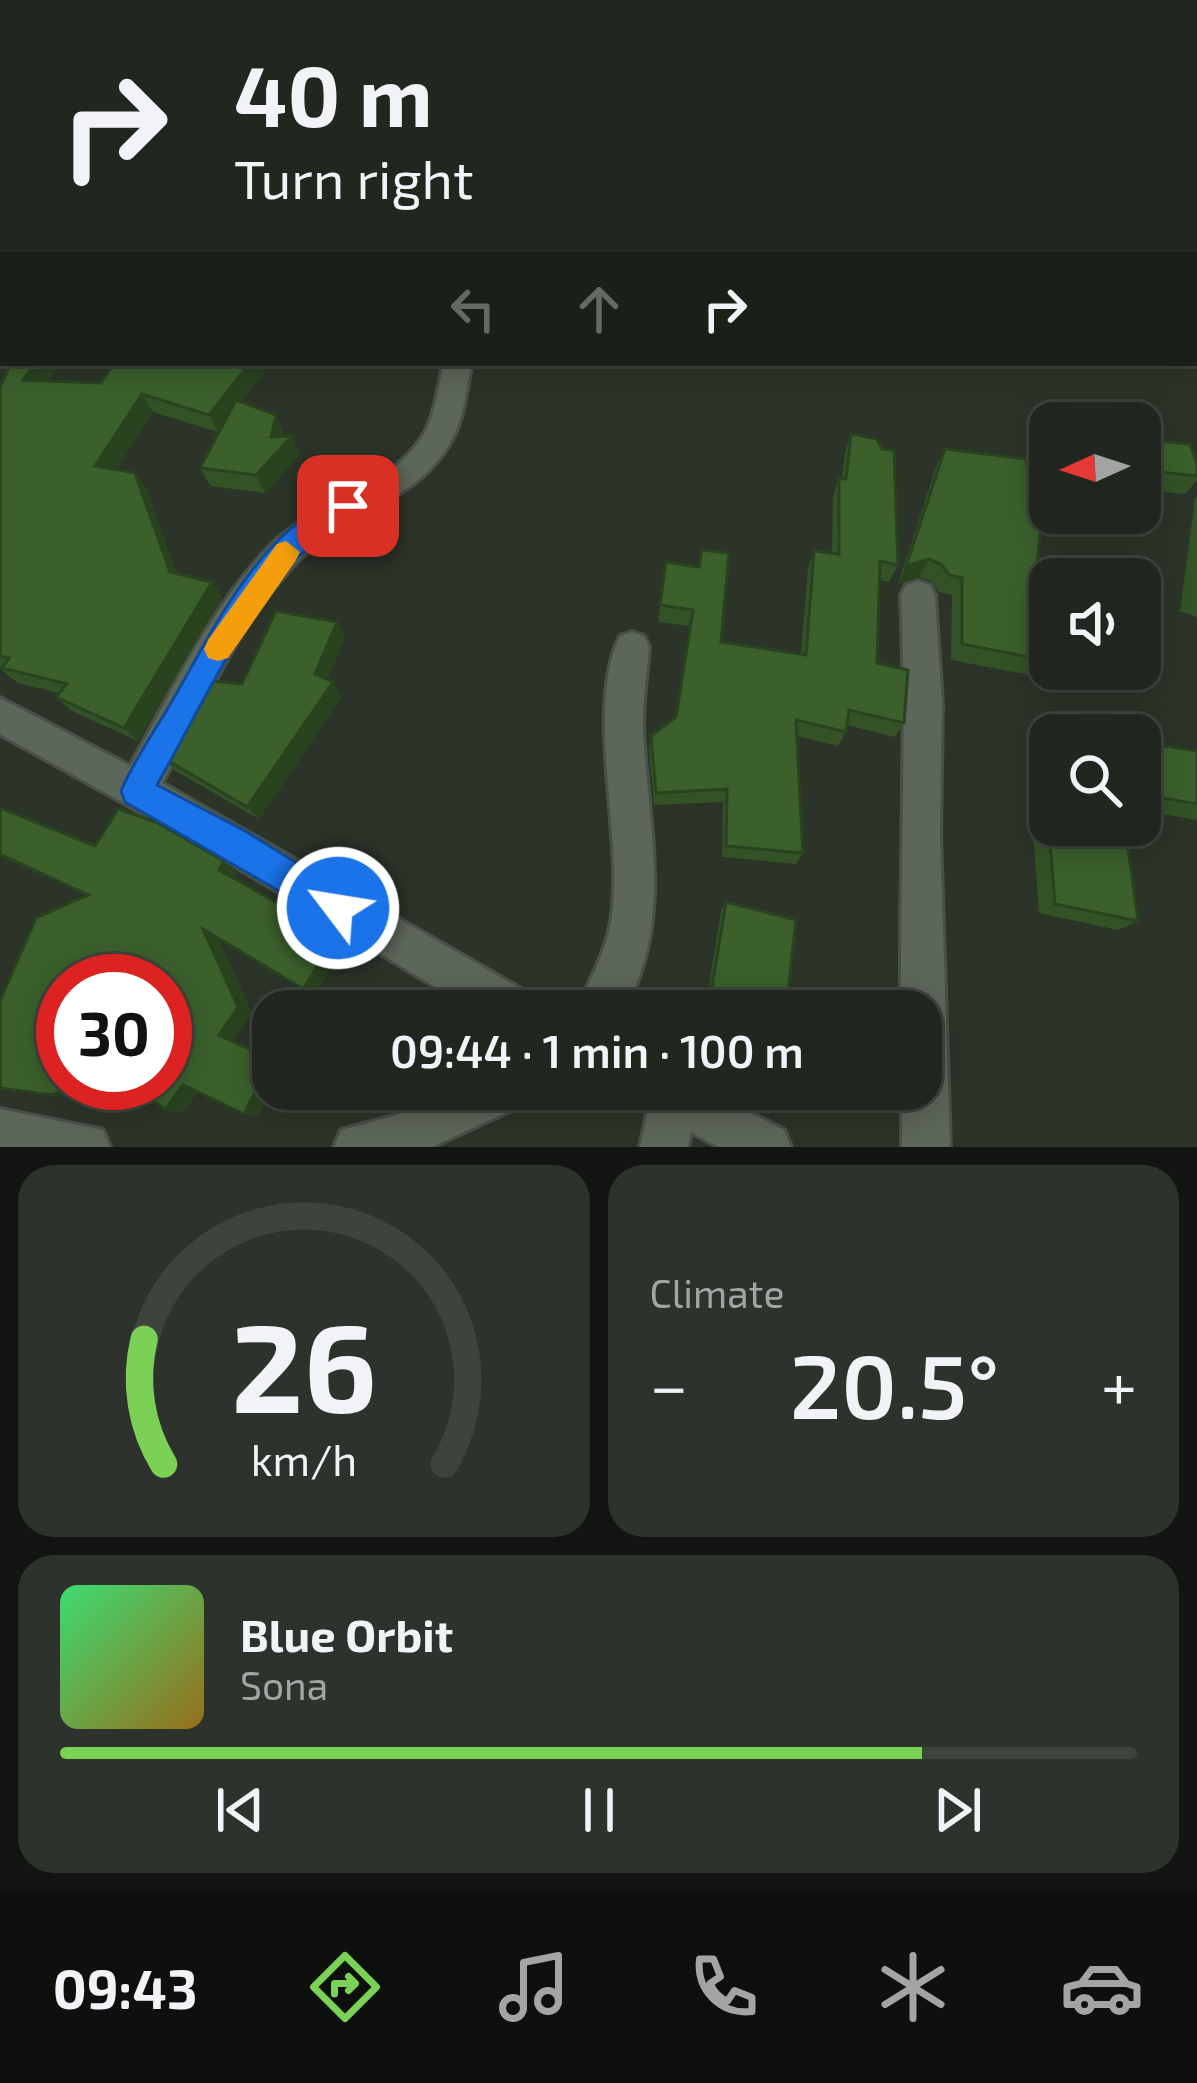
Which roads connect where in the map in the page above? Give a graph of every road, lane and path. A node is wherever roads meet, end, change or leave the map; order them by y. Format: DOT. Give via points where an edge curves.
graph roads {
  1 [pos="457,366"];
  2 [pos="918,596"];
  3 [pos="632,647"];
  4 [pos="0,715"];
  5 [pos="136,791"];
  6 [pos="481,990"];
  7 [pos="608,990"];
  8 [pos="460,1110"];
  9 [pos="664,1110"];
  10 [pos="695,1110"];
  11 [pos="0,1133"];
  12 [pos="86,1147"];
  13 [pos="358,1147"];
  14 [pos="664,1147"];
  15 [pos="767,1147"];
  16 [pos="926,1147"];
  1 -- 5 [label="street" via="440,434 422,459 314,526 280,557"];
  2 -- 16 [label="street"];
  3 -- 7 [label="street" via="625,728 632,895 626,952"];
  4 -- 5 [label="street"];
  5 -- 6 [label="street"];
  8 -- 13 [label="street"];
  9 -- 14 [label="street"];
  10 -- 15 [label="street"];
  11 -- 12 [label="street"];
}
